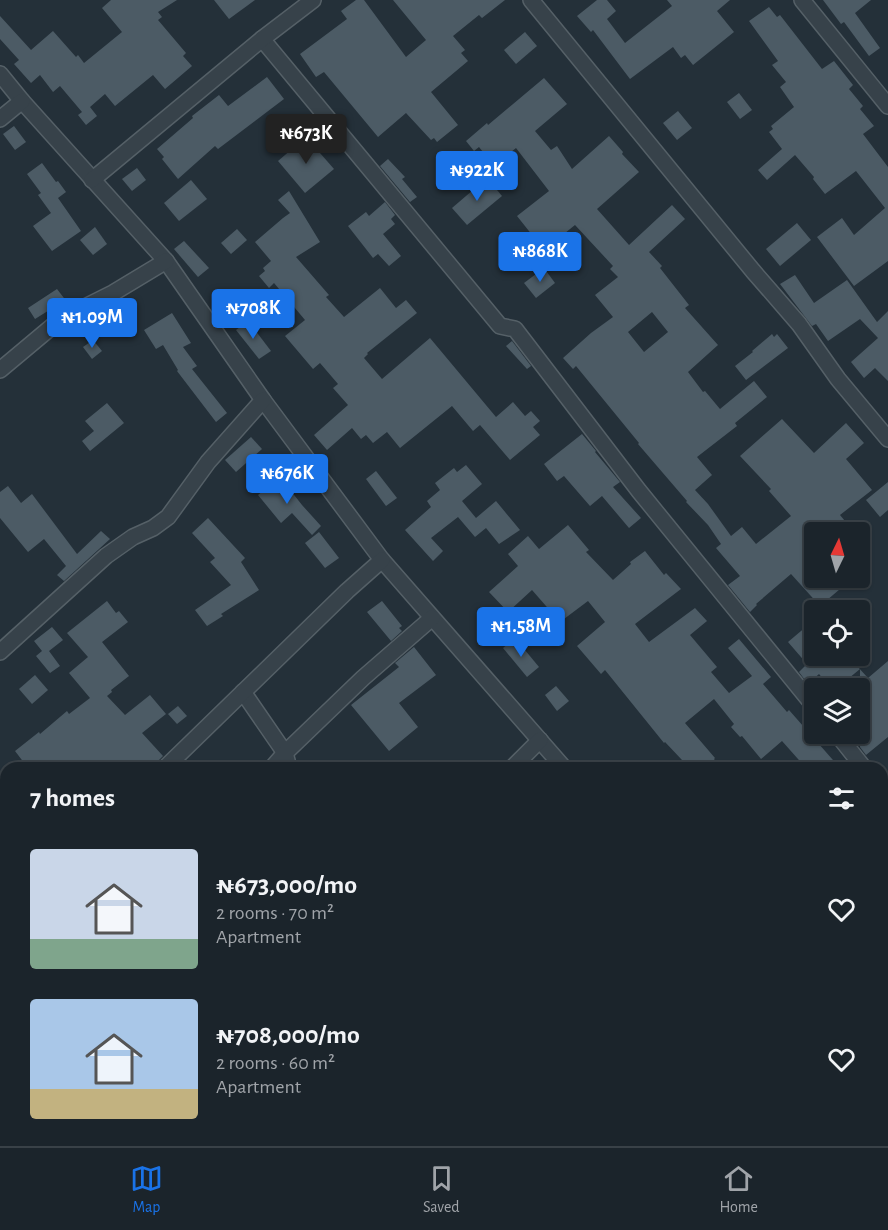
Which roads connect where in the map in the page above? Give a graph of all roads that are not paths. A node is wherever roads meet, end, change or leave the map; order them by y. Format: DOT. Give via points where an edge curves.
graph roads {
  1 [pos="313,0"];
  2 [pos="531,0"];
  3 [pos="802,0"];
  4 [pos="262,39"];
  5 [pos="0,74"];
  6 [pos="22,101"];
  7 [pos="888,106"];
  8 [pos="0,119"];
  9 [pos="92,180"];
  10 [pos="166,261"];
  11 [pos="0,370"];
  12 [pos="263,400"];
  13 [pos="888,439"];
  14 [pos="382,560"];
  15 [pos="432,618"];
  16 [pos="0,652"];
  17 [pos="243,692"];
  18 [pos="804,694"];
  19 [pos="540,740"];
  20 [pos="845,744"];
  21 [pos="285,753"];
  22 [pos="171,762"];
  23 [pos="277,762"];
  24 [pos="287,762"];
  25 [pos="518,762"];
  26 [pos="559,762"];
  27 [pos="859,762"];
  1 -- 4 [label="street"];
  2 -- 13 [label="street" via="799,324"];
  3 -- 7 [label="street"];
  4 -- 9 [label="street"];
  4 -- 18 [label="street" via="500,326 515,328 639,491"];
  5 -- 6 [label="street"];
  6 -- 8 [label="street"];
  6 -- 9 [label="street"];
  9 -- 10 [label="street"];
  10 -- 11 [label="street" via="61,319"];
  10 -- 12 [label="street"];
  12 -- 14 [label="street"];
  12 -- 16 [label="street" via="208,462 168,517 105,556"];
  14 -- 15 [label="street"];
  14 -- 17 [label="street"];
  15 -- 19 [label="street"];
  15 -- 21 [label="street"];
  17 -- 21 [label="street"];
  17 -- 22 [label="street"];
  19 -- 25 [label="street"];
  19 -- 26 [label="street"];
  20 -- 27 [label="street"];
  21 -- 23 [label="street"];
  21 -- 24 [label="street"];
}
